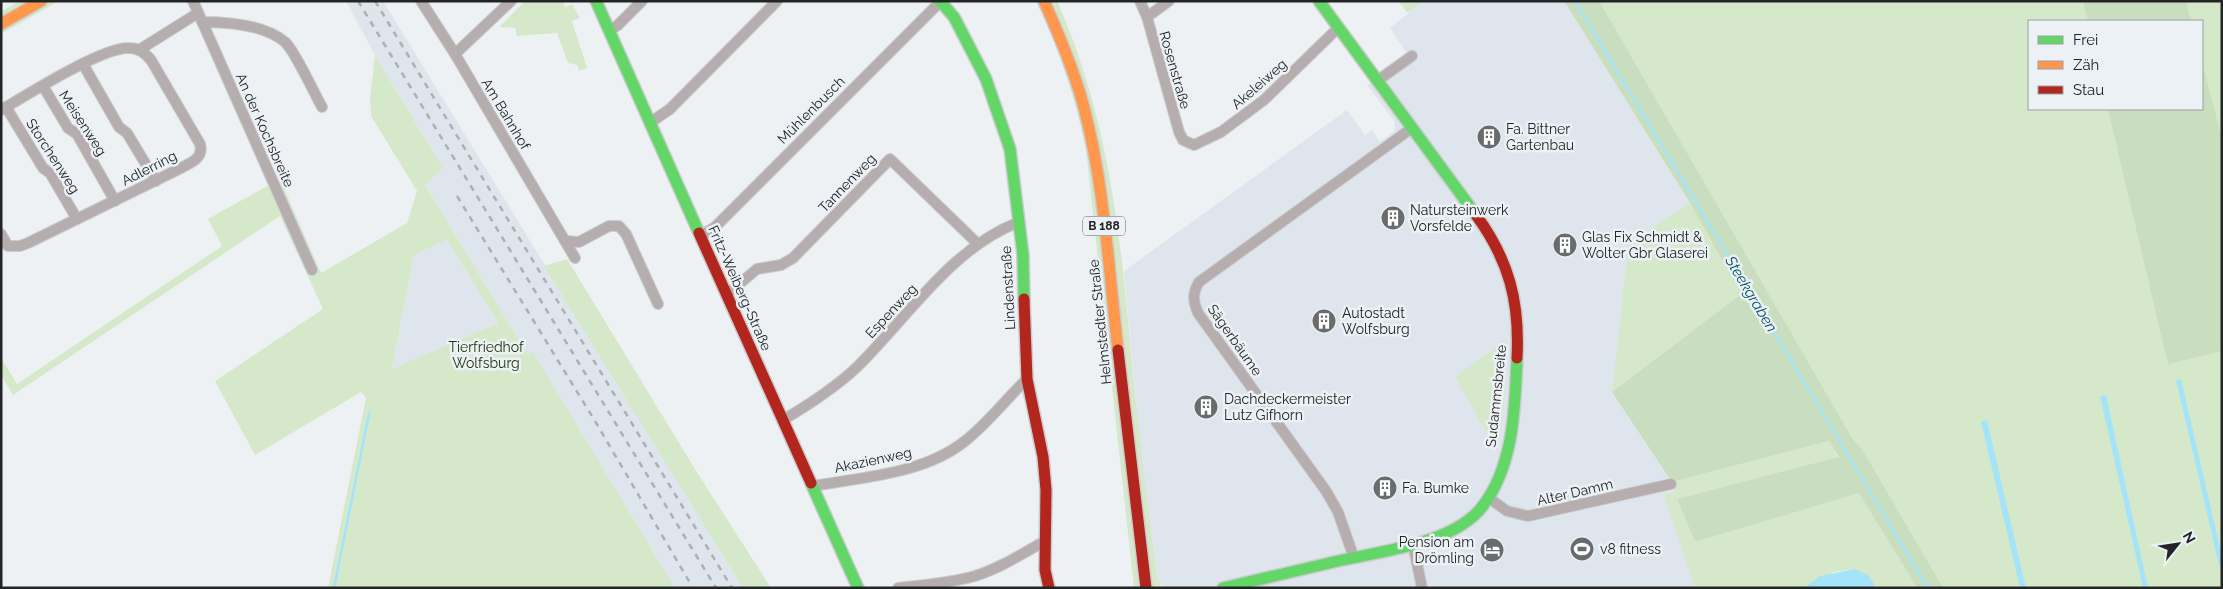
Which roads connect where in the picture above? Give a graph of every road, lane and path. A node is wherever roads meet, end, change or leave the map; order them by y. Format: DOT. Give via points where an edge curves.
graph roads {
  1 [pos="41,1"];
  2 [pos="193,1"];
  3 [pos="421,1"];
  4 [pos="512,1"];
  5 [pos="596,1"];
  6 [pos="642,1"];
  7 [pos="777,1"];
  8 [pos="1044,1"];
  9 [pos="1140,1"];
  10 [pos="1169,1"];
  11 [pos="1319,1"];
  12 [pos="940,2"];
  13 [pos="200,17"];
  14 [pos="1147,17"];
  15 [pos="1,24"];
  16 [pos="1338,28"];
  17 [pos="609,31"];
  18 [pos="139,50"];
  19 [pos="455,54"];
  20 [pos="1412,56"];
  21 [pos="83,64"];
  22 [pos="1377,81"];
  23 [pos="43,86"];
  24 [pos="322,107"];
  25 [pos="4,108"];
  26 [pos="651,122"];
  27 [pos="1412,128"];
  28 [pos="1188,144"];
  29 [pos="156,181"];
  30 [pos="114,202"];
  31 [pos="77,219"];
  32 [pos="1019,222"];
  33 [pos="1,234"];
  34 [pos="700,237"];
  35 [pos="566,241"];
  36 [pos="978,244"];
  37 [pos="575,258"];
  38 [pos="312,270"];
  39 [pos="727,294"];
  40 [pos="658,304"];
  41 [pos="1027,379"];
  42 [pos="783,420"];
  43 [pos="1672,484"];
  44 [pos="813,486"];
  45 [pos="1489,498"];
  46 [pos="1045,541"];
  47 [pos="1413,544"];
  48 [pos="1354,558"];
  49 [pos="1255,584"];
  50 [pos="858,588"];
  51 [pos="898,588"];
  52 [pos="1049,588"];
  53 [pos="1146,588"];
  54 [pos="1223,588"];
  55 [pos="1422,588"];
  1 -- 15 [label="street"];
  2 -- 13 [label="street, An der Kochsbreite"];
  3 -- 19 [label="street, Am Bahnhof"];
  4 -- 19 [label="street"];
  5 -- 17 [label="street, Fritz-Weiberg-Straße"];
  6 -- 17 [label="street"];
  7 -- 26 [label="street" via="670,109"];
  8 -- 53 [label="street, Helmstedter Straße / B 188" via="1079,91 1097,169"];
  9 -- 14 [label="street, Rosenstraße"];
  10 -- 14 [label="street"];
  11 -- 16 [label="street, Sudammsbreite"];
  12 -- 32 [label="street, Lindenstraße" via="954,17 970,46 999,113 1010,148"];
  12 -- 34 [label="street, Mühlenbusch" via="715,227"];
  13 -- 18 [label="street"];
  13 -- 24 [label="street" via="244,24 286,43"];
  13 -- 38 [label="street, An der Kochsbreite"];
  14 -- 28 [label="street, Rosenstraße" via="1177,126"];
  16 -- 22 [label="street, Sudammsbreite"];
  16 -- 28 [label="street, Akeleiweg" via="1281,86 1244,116 1204,142 1194,146"];
  17 -- 26 [label="street, Fritz-Weiberg-Straße"];
  18 -- 21 [label="street" via="120,48"];
  18 -- 29 [label="street, Adlerring" via="151,60 202,152 199,158"];
  19 -- 35 [label="street, Am Bahnhof"];
  20 -- 22 [label="street"];
  21 -- 23 [label="street"];
  21 -- 29 [label="street" via="119,127 128,133"];
  22 -- 27 [label="street, Sudammsbreite"];
  23 -- 25 [label="street"];
  23 -- 30 [label="street, Meisenweg" via="68,128 77,134"];
  25 -- 31 [label="street, Storchenweg" via="43,168 50,173"];
  26 -- 34 [label="street, Fritz-Weiberg-Straße"];
  27 -- 45 [label="street, Sudammsbreite" via="1496,246 1515,296 1517,345 1510,433 1503,466"];
  27 -- 48 [label="street, Sägerbäume" via="1199,282 1194,291 1193,301 1198,314 1326,491 1338,512"];
  29 -- 30 [label="street, Adlerring"];
  30 -- 31 [label="street, Adlerring"];
  31 -- 33 [label="street, Adlerring" via="20,246 8,246"];
  32 -- 36 [label="street, Espenweg"];
  32 -- 41 [label="street, Lindenstraße"];
  34 -- 39 [label="street, Fritz-Weiberg-Straße"];
  35 -- 37 [label="street, Am Bahnhof"];
  35 -- 40 [label="street" via="579,242 609,226 619,226 626,234"];
  36 -- 39 [label="street, Tannenweg" via="890,159 793,258 781,265 757,269"];
  36 -- 42 [label="street, Espenweg" via="838,384"];
  39 -- 42 [label="street, Fritz-Weiberg-Straße"];
  41 -- 44 [label="street, Akazienweg" via="964,442 941,455 904,470"];
  41 -- 46 [label="street, Lindenstraße" via="1046,490"];
  42 -- 44 [label="street, Fritz-Weiberg-Straße"];
  43 -- 45 [label="street, Alter Damm" via="1528,516 1507,511"];
  44 -- 50 [label="street, Fritz-Weiberg-Straße"];
  45 -- 47 [label="street, Sudammsbreite" via="1476,514 1460,525 1437,537"];
  46 -- 51 [label="street" via="975,576"];
  46 -- 52 [label="street, Lindenstraße"];
  47 -- 48 [label="street, Sudammsbreite"];
  47 -- 55 [label="street"];
  48 -- 49 [label="street, Sudammsbreite"];
  49 -- 54 [label="street, Sudammsbreite"];
}
